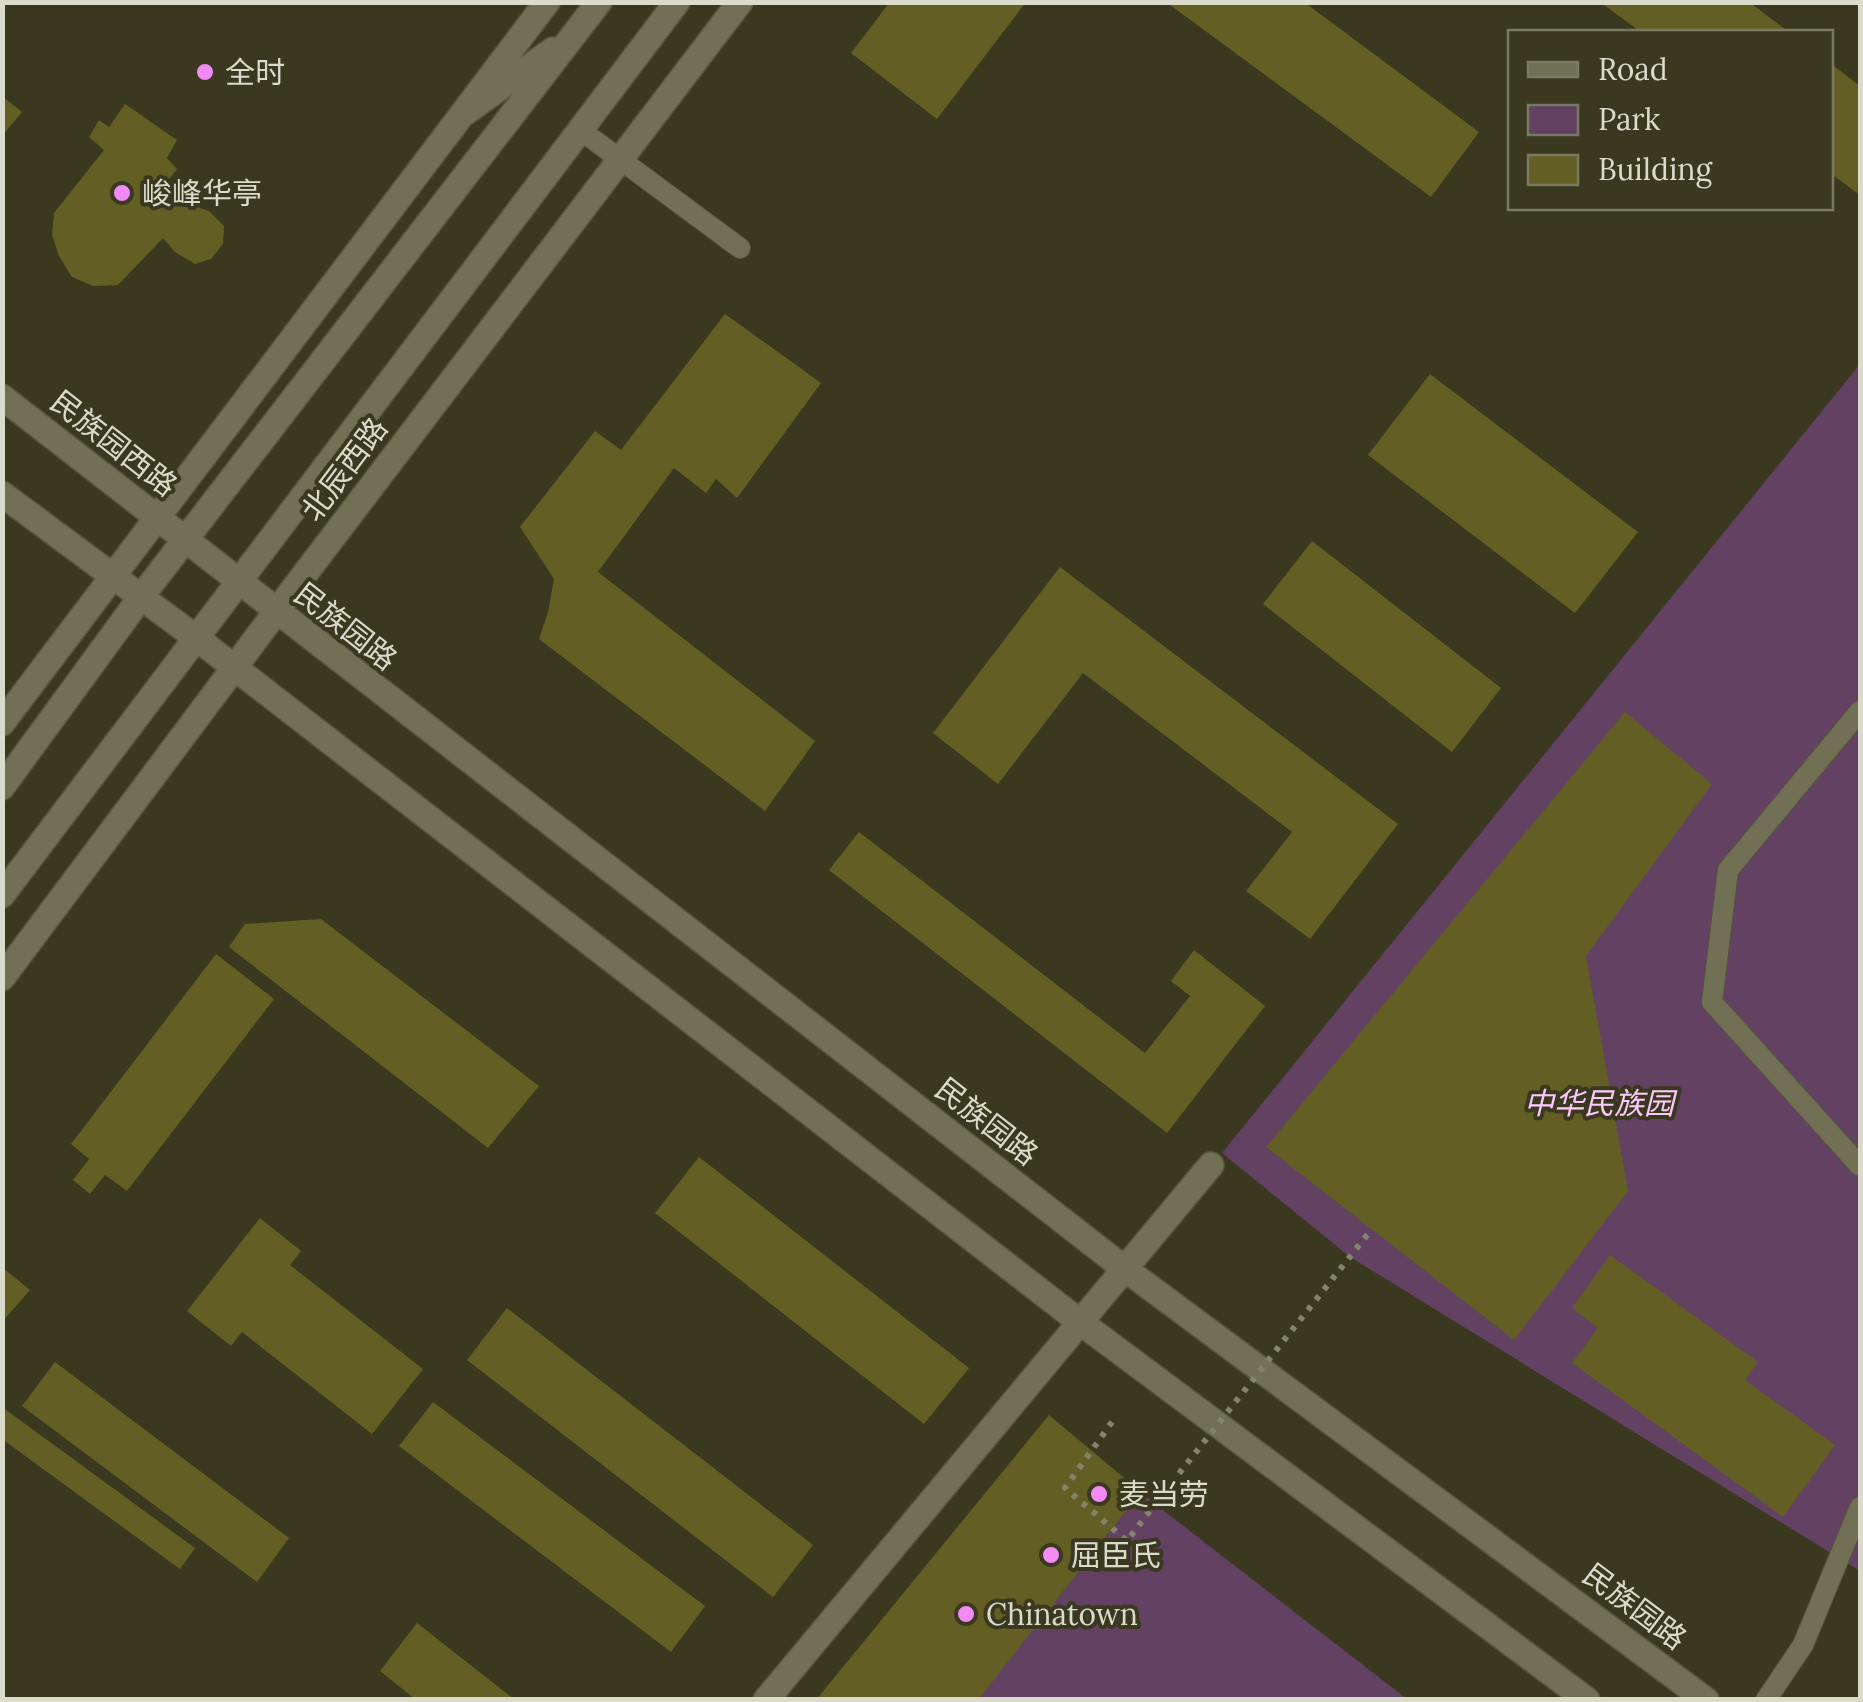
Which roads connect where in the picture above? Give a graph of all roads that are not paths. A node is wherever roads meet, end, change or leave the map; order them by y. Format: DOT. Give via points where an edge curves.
graph roads {
  1 [pos="546,2"];
  2 [pos="599,2"];
  3 [pos="677,2"];
  4 [pos="740,2"];
  5 [pos="574,36"];
  6 [pos="463,114"];
  7 [pos="579,129"];
  8 [pos="620,159"];
  9 [pos="740,248"];
  10 [pos="2,397"];
  11 [pos="2,494"];
  12 [pos="155,517"];
  13 [pos="184,540"];
  14 [pos="112,575"];
  15 [pos="238,582"];
  16 [pos="141,597"];
  17 [pos="276,612"];
  18 [pos="195,638"];
  19 [pos="234,668"];
  20 [pos="1860,711"];
  21 [pos="2,723"];
  22 [pos="2,787"];
  23 [pos="2,895"];
  24 [pos="2,978"];
  25 [pos="1211,1164"];
  26 [pos="1860,1166"];
  27 [pos="1125,1269"];
  28 [pos="1080,1322"];
  29 [pos="1860,1506"];
  30 [pos="766,1700"];
  31 [pos="1587,1700"];
  32 [pos="1706,1700"];
  33 [pos="1766,1700"];
  1 -- 6 [label="main road"];
  2 -- 5 [label="main road"];
  3 -- 7 [label="main road, 北辰西路"];
  4 -- 8 [label="main road, 北辰西路"];
  5 -- 6 [label="main road"];
  5 -- 13 [label="main road"];
  6 -- 12 [label="main road"];
  7 -- 8 [label="lane"];
  7 -- 15 [label="main road, 北辰西路"];
  8 -- 9 [label="lane"];
  8 -- 17 [label="main road, 北辰西路"];
  10 -- 12 [label="main road, 民族园西路"];
  11 -- 14 [label="main road"];
  12 -- 13 [label="main road, 民族园西路"];
  12 -- 14 [label="main road"];
  13 -- 15 [label="main road, 民族园西路"];
  13 -- 16 [label="main road"];
  14 -- 16 [label="main road"];
  14 -- 21 [label="main road"];
  15 -- 17 [label="main road, 民族园路"];
  15 -- 18 [label="main road, 北辰西路"];
  16 -- 18 [label="main road"];
  16 -- 22 [label="main road"];
  17 -- 19 [label="main road, 北辰西路"];
  17 -- 27 [label="main road, 民族园路"];
  18 -- 19 [label="main road"];
  18 -- 23 [label="main road, 北辰西路"];
  19 -- 24 [label="main road, 北辰西路"];
  19 -- 28 [label="main road"];
  20 -- 26 [label="lane" via="1728,870 1712,1002"];
  25 -- 27 [label="main road"];
  27 -- 28 [label="main road"];
  27 -- 32 [label="main road, 民族园路"];
  28 -- 30 [label="main road"];
  28 -- 31 [label="main road"];
  29 -- 33 [label="lane" via="1803,1645"];
}
